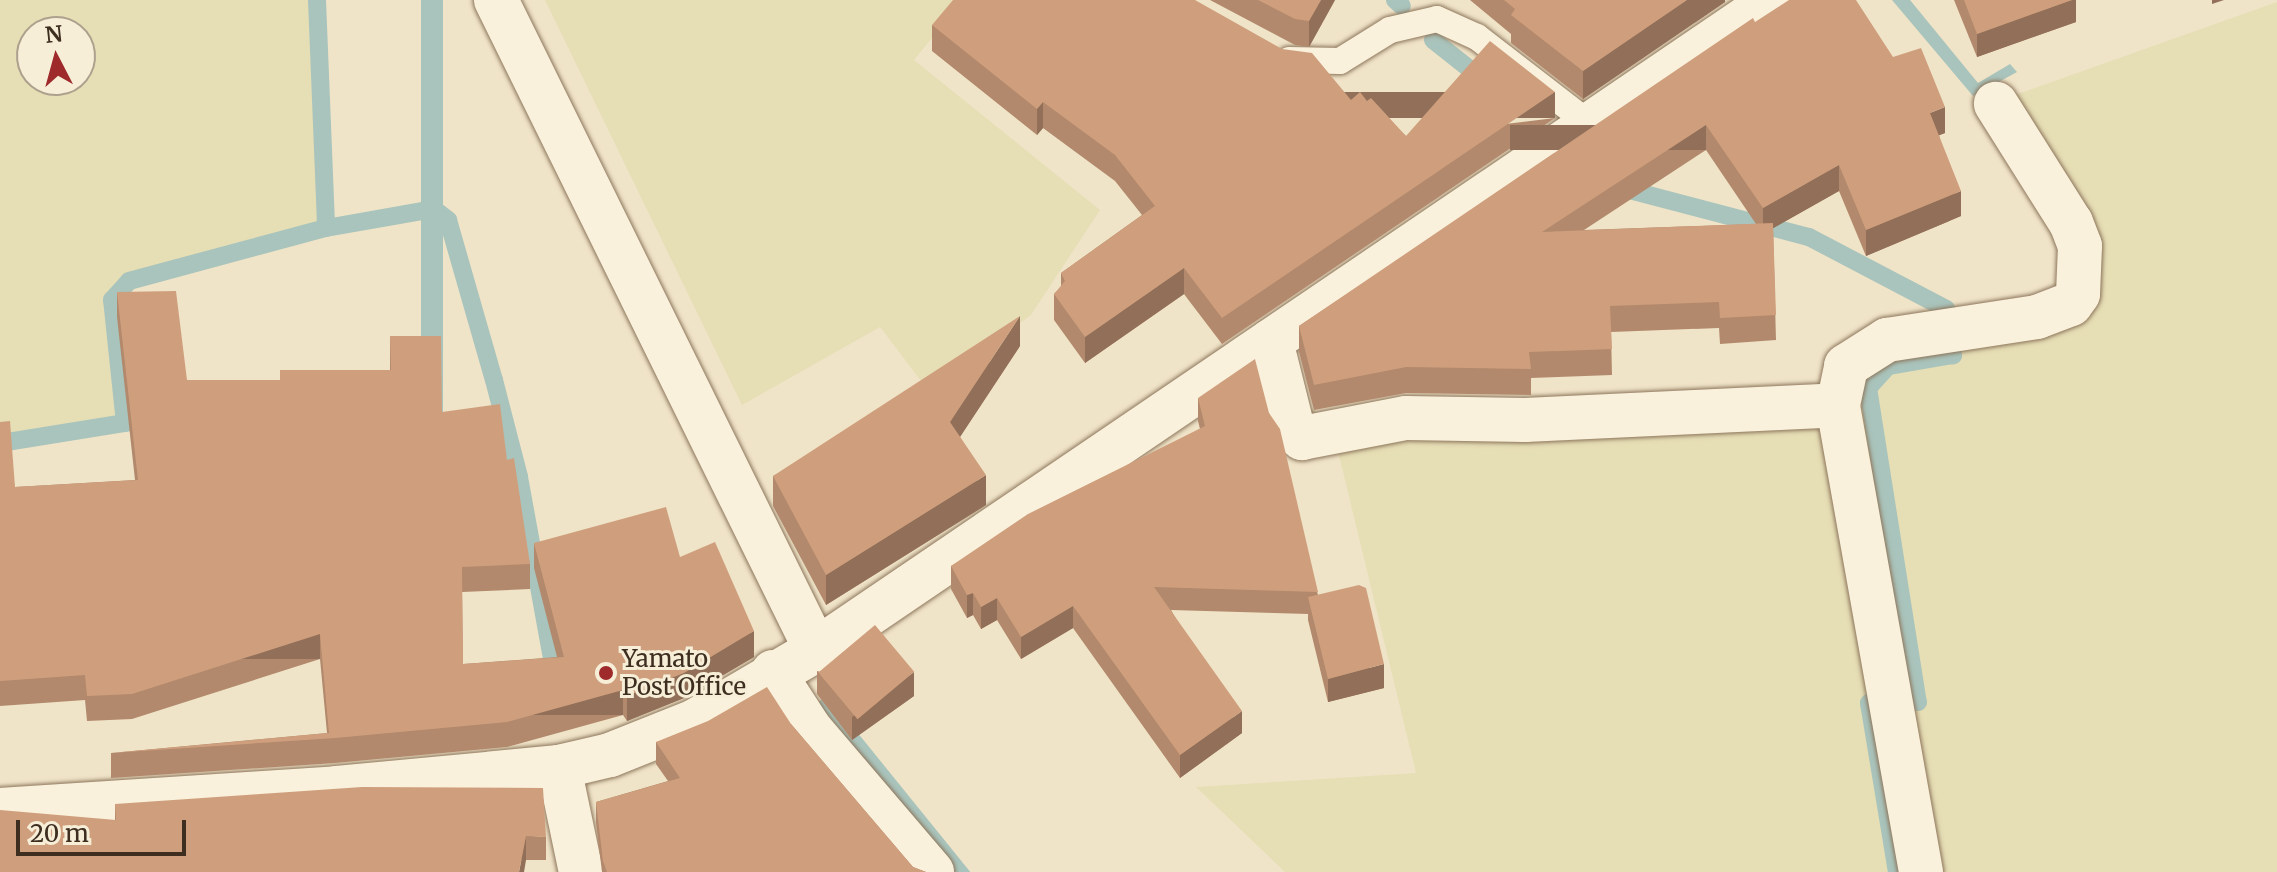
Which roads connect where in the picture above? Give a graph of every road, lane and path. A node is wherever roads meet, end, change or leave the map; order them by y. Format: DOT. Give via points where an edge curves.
graph roads {
  1 [pos="496,0"];
  2 [pos="1773,0"];
  3 [pos="1264,47"];
  4 [pos="1996,104"];
  5 [pos="1592,126"];
  6 [pos="1271,341"];
  7 [pos="1838,405"];
  8 [pos="816,650"];
  9 [pos="773,672"];
  10 [pos="559,767"];
  11 [pos="0,810"];
  12 [pos="581,872"];
  13 [pos="932,872"];
  14 [pos="1921,872"];
  1 -- 8 [label="street"];
  2 -- 5 [label="street"];
  3 -- 5 [label="lane" via="1290,61 1330,63 1356,55 1390,30 1437,19 1477,37"];
  4 -- 7 [label="street" via="2071,223 2080,246 2078,294 2061,310 2037,317 1887,340 1846,366"];
  5 -- 6 [label="street"];
  6 -- 7 [label="street" via="1293,429 1302,438 1406,418 1525,420"];
  6 -- 8 [label="street"];
  7 -- 14 [label="street"];
  8 -- 9 [label="street"];
  9 -- 10 [label="street" via="695,721 610,755"];
  9 -- 13 [label="street" via="810,729"];
  10 -- 11 [label="street"];
  10 -- 12 [label="street"];
}
